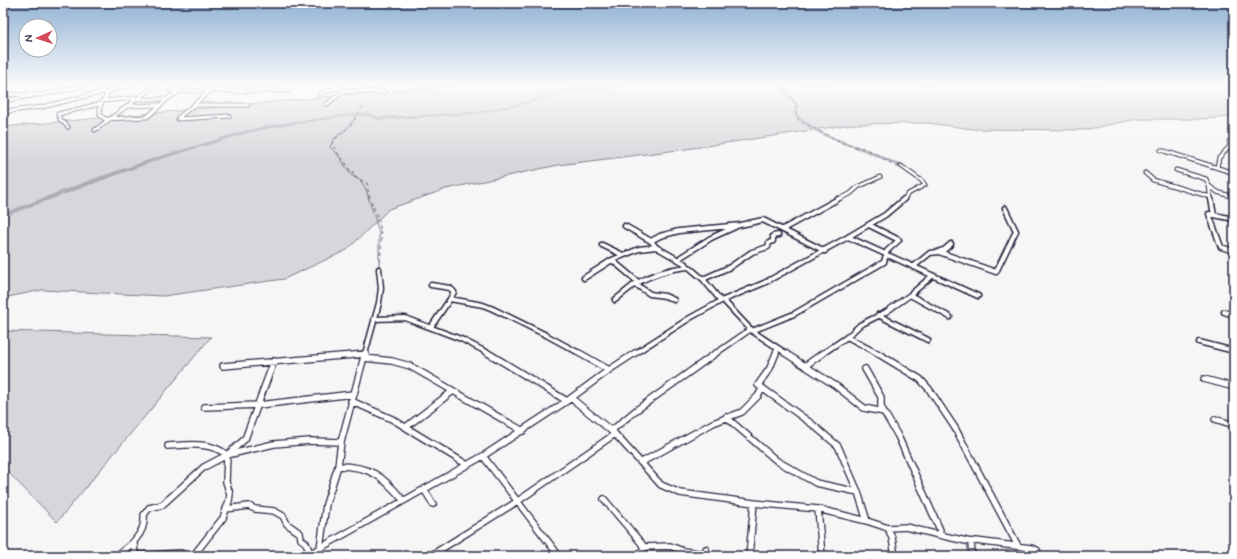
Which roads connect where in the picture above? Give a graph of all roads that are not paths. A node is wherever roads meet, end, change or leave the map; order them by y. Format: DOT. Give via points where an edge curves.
graph roads {
  1 [pos="14,110"];
  2 [pos="74,110"];
  3 [pos="100,110"];
  4 [pos="122,110"];
  5 [pos="155,110"];
  6 [pos="188,110"];
  7 [pos="3,112"];
  8 [pos="229,116"];
  9 [pos="109,119"];
  10 [pos="68,127"];
  11 [pos="95,130"];
  12 [pos="1229,141"];
  13 [pos="1162,150"];
  14 [pos="901,166"];
  15 [pos="1217,167"];
  16 [pos="1176,170"];
  17 [pos="1234,172"];
  18 [pos="1145,173"];
  19 [pos="880,177"];
  20 [pos="1209,186"];
  21 [pos="1210,191"];
  22 [pos="1188,192"];
  23 [pos="1194,192"];
  24 [pos="1218,192"];
  25 [pos="1211,197"];
  26 [pos="1234,197"];
  27 [pos="1005,208"];
  28 [pos="1214,215"];
  29 [pos="1234,219"];
  30 [pos="740,225"];
  31 [pos="869,225"];
  32 [pos="625,226"];
  33 [pos="783,229"];
  34 [pos="778,236"];
  35 [pos="848,238"];
  36 [pos="651,241"];
  37 [pos="951,244"];
  38 [pos="602,245"];
  39 [pos="656,247"];
  40 [pos="825,251"];
  41 [pos="939,252"];
  42 [pos="1234,252"];
  43 [pos="887,254"];
  44 [pos="623,255"];
  45 [pos="681,257"];
  46 [pos="612,260"];
  47 [pos="687,267"];
  48 [pos="913,267"];
  49 [pos="378,269"];
  50 [pos="932,276"];
  51 [pos="584,278"];
  52 [pos="703,279"];
  53 [pos="637,283"];
  54 [pos="431,285"];
  55 [pos="910,295"];
  56 [pos="978,296"];
  57 [pos="450,300"];
  58 [pos="615,300"];
  59 [pos="674,300"];
  60 [pos="722,300"];
  61 [pos="1224,312"];
  62 [pos="878,315"];
  63 [pos="1234,315"];
  64 [pos="950,317"];
  65 [pos="374,319"];
  66 [pos="431,328"];
  67 [pos="752,330"];
  68 [pos="847,337"];
  69 [pos="928,340"];
  70 [pos="1198,342"];
  71 [pos="777,348"];
  72 [pos="1234,351"];
  73 [pos="365,356"];
  74 [pos="274,361"];
  75 [pos="223,366"];
  76 [pos="805,366"];
  77 [pos="865,369"];
  78 [pos="609,370"];
  79 [pos="1204,379"];
  80 [pos="1234,387"];
  81 [pos="762,389"];
  82 [pos="453,391"];
  83 [pos="353,394"];
  84 [pos="569,399"];
  85 [pos="351,400"];
  86 [pos="259,405"];
  87 [pos="204,407"];
  88 [pos="884,412"];
  89 [pos="726,417"];
  90 [pos="1215,419"];
  91 [pos="1234,425"];
  92 [pos="406,427"];
  93 [pos="523,431"];
  94 [pos="613,433"];
  95 [pos="340,442"];
  96 [pos="168,446"];
  97 [pos="228,455"];
  98 [pos="483,456"];
  99 [pos="642,462"];
  100 [pos="466,464"];
  101 [pos="338,466"];
  102 [pos="424,490"];
  103 [pos="858,492"];
  104 [pos="604,499"];
  105 [pos="403,500"];
  106 [pos="518,501"];
  107 [pos="754,503"];
  108 [pos="433,504"];
  109 [pos="226,509"];
  110 [pos="818,509"];
  111 [pos="867,521"];
  112 [pos="888,528"];
  113 [pos="939,535"];
  114 [pos="971,542"];
  115 [pos="134,543"];
  116 [pos="1018,546"];
  117 [pos="644,547"];
  118 [pos="321,548"];
  119 [pos="706,549"];
  120 [pos="308,555"];
  121 [pos="116,556"];
  122 [pos="132,556"];
  123 [pos="135,556"];
  124 [pos="185,556"];
  125 [pos="193,556"];
  126 [pos="319,556"];
  127 [pos="430,556"];
  128 [pos="559,556"];
  129 [pos="636,556"];
  130 [pos="749,556"];
  131 [pos="822,556"];
  132 [pos="895,556"];
  133 [pos="972,556"];
  134 [pos="1039,556"];
  1 -- 7 [label="street"];
  2 -- 10 [label="street" via="58,114"];
  3 -- 9 [label="street" via="100,115"];
  4 -- 9 [label="street"];
  5 -- 9 [label="street" via="147,117"];
  6 -- 8 [label="street" via="178,119"];
  9 -- 11 [label="street"];
  12 -- 15 [label="street" via="1230,146 1219,158"];
  13 -- 15 [label="street"];
  14 -- 31 [label="street" via="925,185 908,194 901,203"];
  15 -- 17 [label="street"];
  16 -- 20 [label="street" via="1206,180"];
  18 -- 23 [label="street" via="1153,180"];
  19 -- 33 [label="street"];
  20 -- 21 [label="street"];
  20 -- 24 [label="street"];
  21 -- 24 [label="street"];
  21 -- 25 [label="street"];
  22 -- 23 [label="street"];
  23 -- 25 [label="street"];
  24 -- 26 [label="street"];
  25 -- 28 [label="street"];
  27 -- 41 [label="street" via="1016,231 996,272"];
  28 -- 29 [label="street"];
  28 -- 42 [label="street" via="1209,214 1221,247"];
  30 -- 33 [label="street" via="766,220"];
  30 -- 36 [label="street" via="678,231"];
  30 -- 45 [label="street" via="711,238"];
  31 -- 35 [label="street"];
  31 -- 43 [label="street" via="900,240"];
  32 -- 36 [label="street"];
  33 -- 40 [label="street"];
  34 -- 52 [label="street" via="772,236 773,241 768,247 752,252 730,267"];
  35 -- 40 [label="street"];
  35 -- 43 [label="street"];
  36 -- 39 [label="street"];
  37 -- 41 [label="street"];
  38 -- 44 [label="street"];
  39 -- 44 [label="street" via="639,249"];
  39 -- 47 [label="street"];
  40 -- 60 [label="street" via="764,283"];
  41 -- 48 [label="street" via="930,253"];
  43 -- 48 [label="street"];
  43 -- 67 [label="street" via="884,262 794,314"];
  44 -- 46 [label="street"];
  46 -- 51 [label="street"];
  46 -- 53 [label="street"];
  47 -- 52 [label="street"];
  47 -- 53 [label="street" via="676,268"];
  48 -- 50 [label="street"];
  49 -- 65 [label="street" via="381,288"];
  50 -- 55 [label="street"];
  50 -- 56 [label="street"];
  52 -- 60 [label="street"];
  53 -- 58 [label="street"];
  53 -- 59 [label="street" via="650,294"];
  54 -- 57 [label="street" via="450,288 454,292"];
  55 -- 62 [label="street"];
  55 -- 64 [label="street"];
  57 -- 66 [label="street"];
  57 -- 78 [label="street" via="493,309"];
  60 -- 67 [label="street"];
  60 -- 78 [label="street"];
  61 -- 63 [label="street"];
  62 -- 68 [label="street" via="860,325"];
  62 -- 69 [label="street"];
  65 -- 66 [label="street" via="405,318"];
  65 -- 73 [label="street"];
  66 -- 84 [label="street" via="460,339 503,361"];
  67 -- 71 [label="street"];
  67 -- 94 [label="street" via="635,410"];
  68 -- 76 [label="street"];
  68 -- 116 [label="street" via="900,366 920,379 929,389 955,428"];
  70 -- 72 [label="street"];
  71 -- 76 [label="street"];
  71 -- 81 [label="street" via="770,369 758,386"];
  73 -- 74 [label="street"];
  73 -- 82 [label="street" via="410,366"];
  73 -- 83 [label="street"];
  74 -- 75 [label="street"];
  74 -- 86 [label="street"];
  76 -- 88 [label="street" via="864,408"];
  77 -- 88 [label="street" via="882,397"];
  78 -- 84 [label="street"];
  79 -- 80 [label="street"];
  81 -- 89 [label="street" via="742,412"];
  81 -- 103 [label="street" via="834,441"];
  82 -- 92 [label="street"];
  82 -- 93 [label="street"];
  83 -- 85 [label="street"];
  83 -- 86 [label="street"];
  84 -- 93 [label="street"];
  84 -- 94 [label="street"];
  85 -- 92 [label="street"];
  85 -- 95 [label="street"];
  86 -- 87 [label="street"];
  86 -- 97 [label="street" via="245,440"];
  88 -- 113 [label="street" via="898,436 940,530"];
  89 -- 99 [label="street"];
  89 -- 103 [label="street" via="777,461 816,483"];
  90 -- 91 [label="street"];
  92 -- 100 [label="street"];
  93 -- 98 [label="street"];
  94 -- 99 [label="street"];
  94 -- 106 [label="street"];
  95 -- 97 [label="street" via="274,444"];
  95 -- 101 [label="street"];
  96 -- 97 [label="street" via="216,446"];
  97 -- 109 [label="street" via="226,482 230,494"];
  97 -- 115 [label="street" via="204,467 162,504 149,508 144,515 145,524"];
  98 -- 100 [label="street"];
  98 -- 106 [label="street"];
  99 -- 107 [label="street" via="661,485 671,490"];
  100 -- 102 [label="street"];
  101 -- 105 [label="street" via="372,470 390,483"];
  101 -- 118 [label="street" via="326,504"];
  102 -- 105 [label="street"];
  102 -- 108 [label="street"];
  103 -- 111 [label="street"];
  104 -- 117 [label="street"];
  105 -- 118 [label="street"];
  106 -- 127 [label="street"];
  106 -- 128 [label="street"];
  107 -- 110 [label="street"];
  107 -- 130 [label="street"];
  109 -- 120 [label="street" via="249,506 274,511 283,516 287,524 300,533 301,539 306,543"];
  109 -- 125 [label="street" via="223,518"];
  110 -- 111 [label="street"];
  110 -- 131 [label="street"];
  111 -- 112 [label="street"];
  112 -- 113 [label="street" via="904,526"];
  112 -- 132 [label="street"];
  113 -- 114 [label="street"];
  114 -- 116 [label="street"];
  114 -- 133 [label="street"];
  115 -- 121 [label="street"];
  115 -- 123 [label="street"];
  116 -- 134 [label="street" via="1037,550"];
  117 -- 119 [label="street" via="670,546 704,554"];
  117 -- 129 [label="street"];
  118 -- 120 [label="street"];
  118 -- 126 [label="street"];
  122 -- 123 [label="street"];
  123 -- 124 [label="street" via="181,553"];
}
